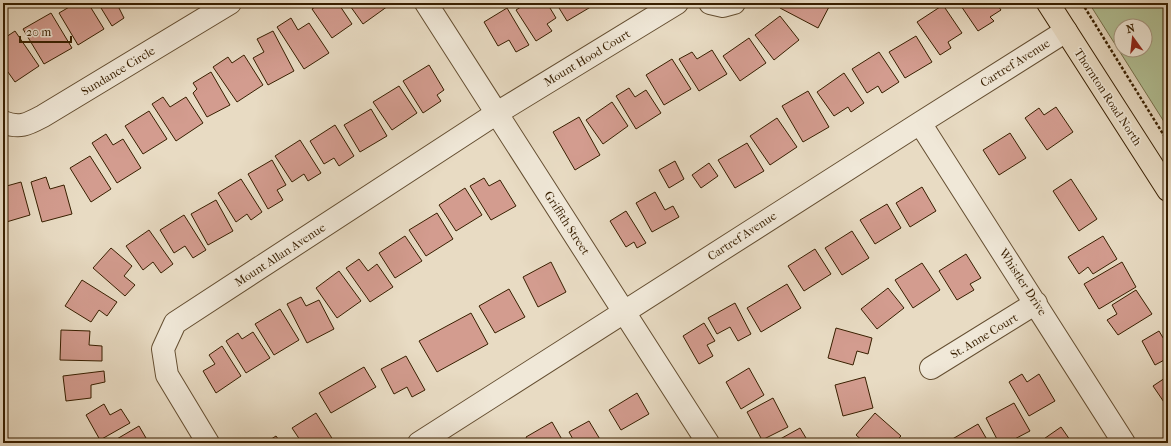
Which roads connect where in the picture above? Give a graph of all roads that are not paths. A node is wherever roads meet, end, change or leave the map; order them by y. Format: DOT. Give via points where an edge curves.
graph roads {
  1 [pos="230,3"];
  2 [pos="426,3"];
  3 [pos="677,3"];
  4 [pos="710,3"];
  5 [pos="734,3"];
  6 [pos="1048,3"];
  7 [pos="1066,31"];
  8 [pos="497,113"];
  9 [pos="3,122"];
  10 [pos="920,122"];
  11 [pos="1168,190"];
  12 [pos="1036,303"];
  13 [pos="624,312"];
  14 [pos="931,368"];
  15 [pos="208,443"];
  16 [pos="419,443"];
  17 [pos="708,443"];
  18 [pos="1124,443"];
  1 -- 9 [label="street, Sundance Circle" via="43,116 22,126"];
  2 -- 8 [label="street, Griffith Street"];
  3 -- 8 [label="street, Mount Hood Court"];
  4 -- 5 [label="street" via="723,6"];
  6 -- 7 [label="main road, Thornton Road North"];
  7 -- 10 [label="street, Cartref Avenue"];
  7 -- 11 [label="main road, Thornton Road North"];
  8 -- 13 [label="street, Griffith Street"];
  8 -- 15 [label="street, Mount Allan Avenue" via="175,323 163,349 167,375"];
  10 -- 12 [label="street, Whistler Drive"];
  10 -- 13 [label="street, Cartref Avenue"];
  12 -- 14 [label="street, St. Anne Court"];
  12 -- 18 [label="street, Whistler Drive"];
  13 -- 16 [label="street, Cartref Avenue"];
  13 -- 17 [label="street, Griffith Street"];
}
